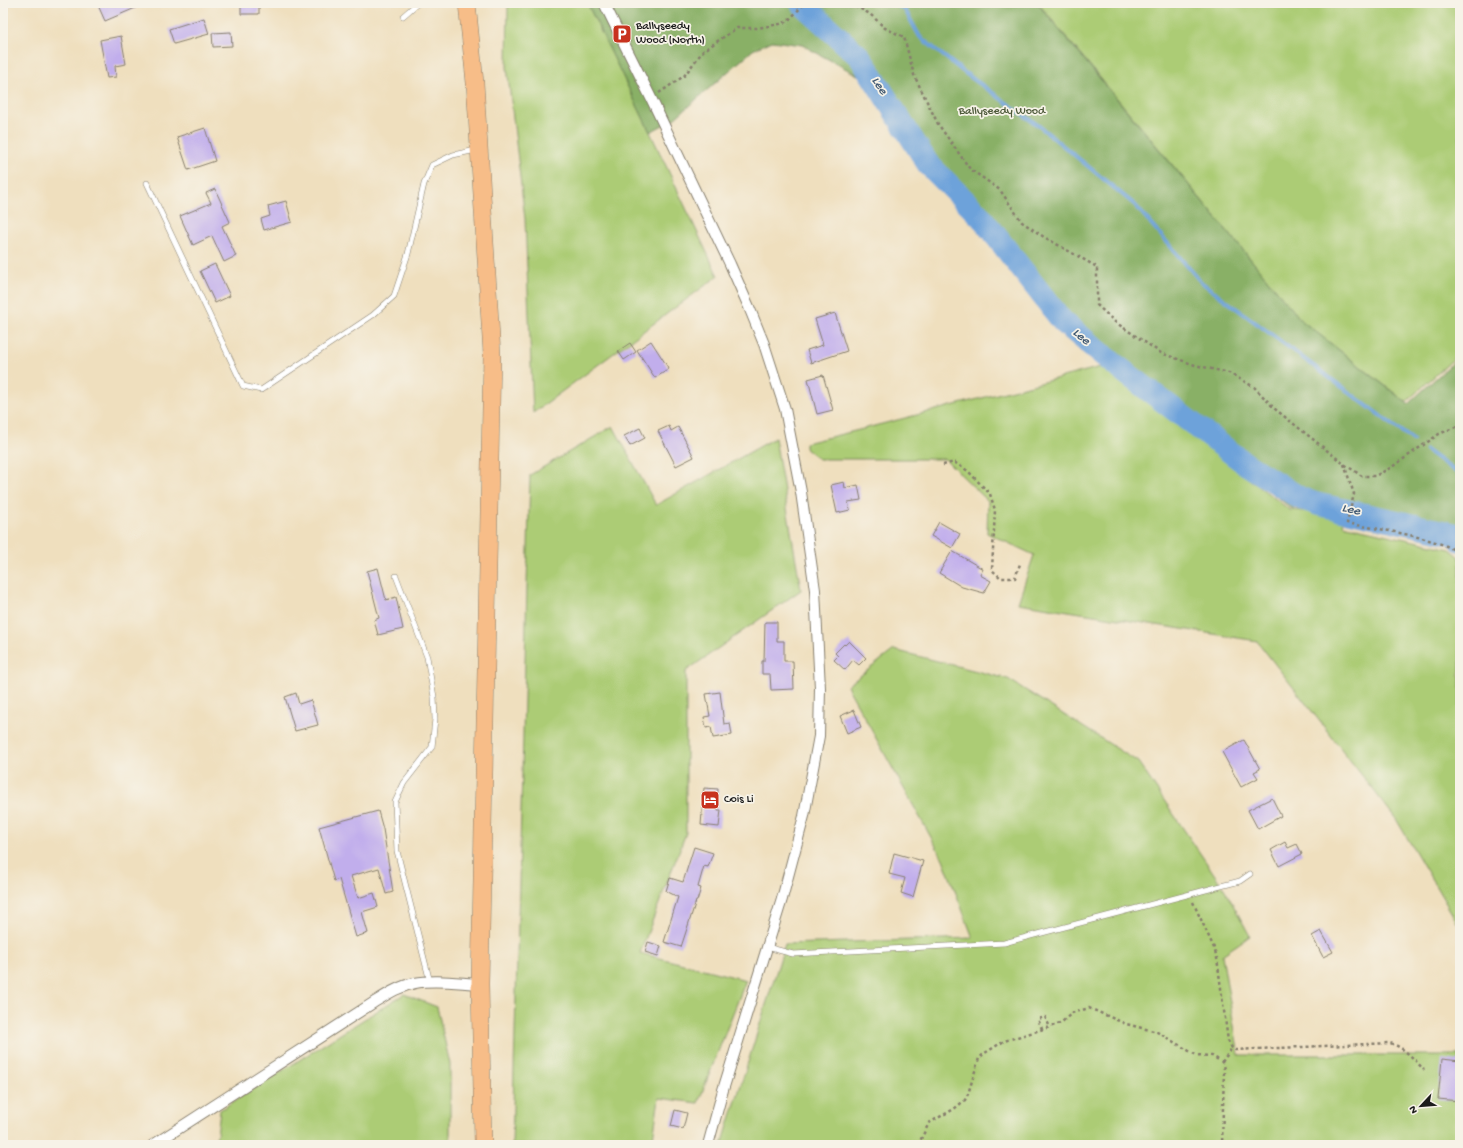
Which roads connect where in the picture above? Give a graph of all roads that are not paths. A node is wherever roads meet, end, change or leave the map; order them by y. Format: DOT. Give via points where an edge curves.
graph roads {
  1 [pos="418,3"];
  2 [pos="467,3"];
  3 [pos="604,3"];
  4 [pos="403,16"];
  5 [pos="479,149"];
  6 [pos="147,183"];
  7 [pos="396,576"];
  8 [pos="1250,874"];
  9 [pos="767,947"];
  10 [pos="430,982"];
  11 [pos="480,984"];
  12 [pos="153,1145"];
  13 [pos="484,1145"];
  14 [pos="708,1145"];
  1 -- 4 [label="lane"];
  2 -- 5 [label="highway"];
  3 -- 9 [label="street" via="749,307 780,390 802,492 816,590 819,736 804,816"];
  5 -- 6 [label="lane" via="453,155 432,165 424,184 408,254 394,296 373,316 261,390 243,386"];
  5 -- 11 [label="highway" via="492,354"];
  7 -- 10 [label="lane" via="427,657 434,697 432,747 404,783 395,802 397,851"];
  8 -- 9 [label="lane" via="1240,881 1004,943 793,954"];
  9 -- 14 [label="street"];
  10 -- 11 [label="street"];
  10 -- 12 [label="street" via="414,983 395,990"];
  11 -- 13 [label="highway"];
}
